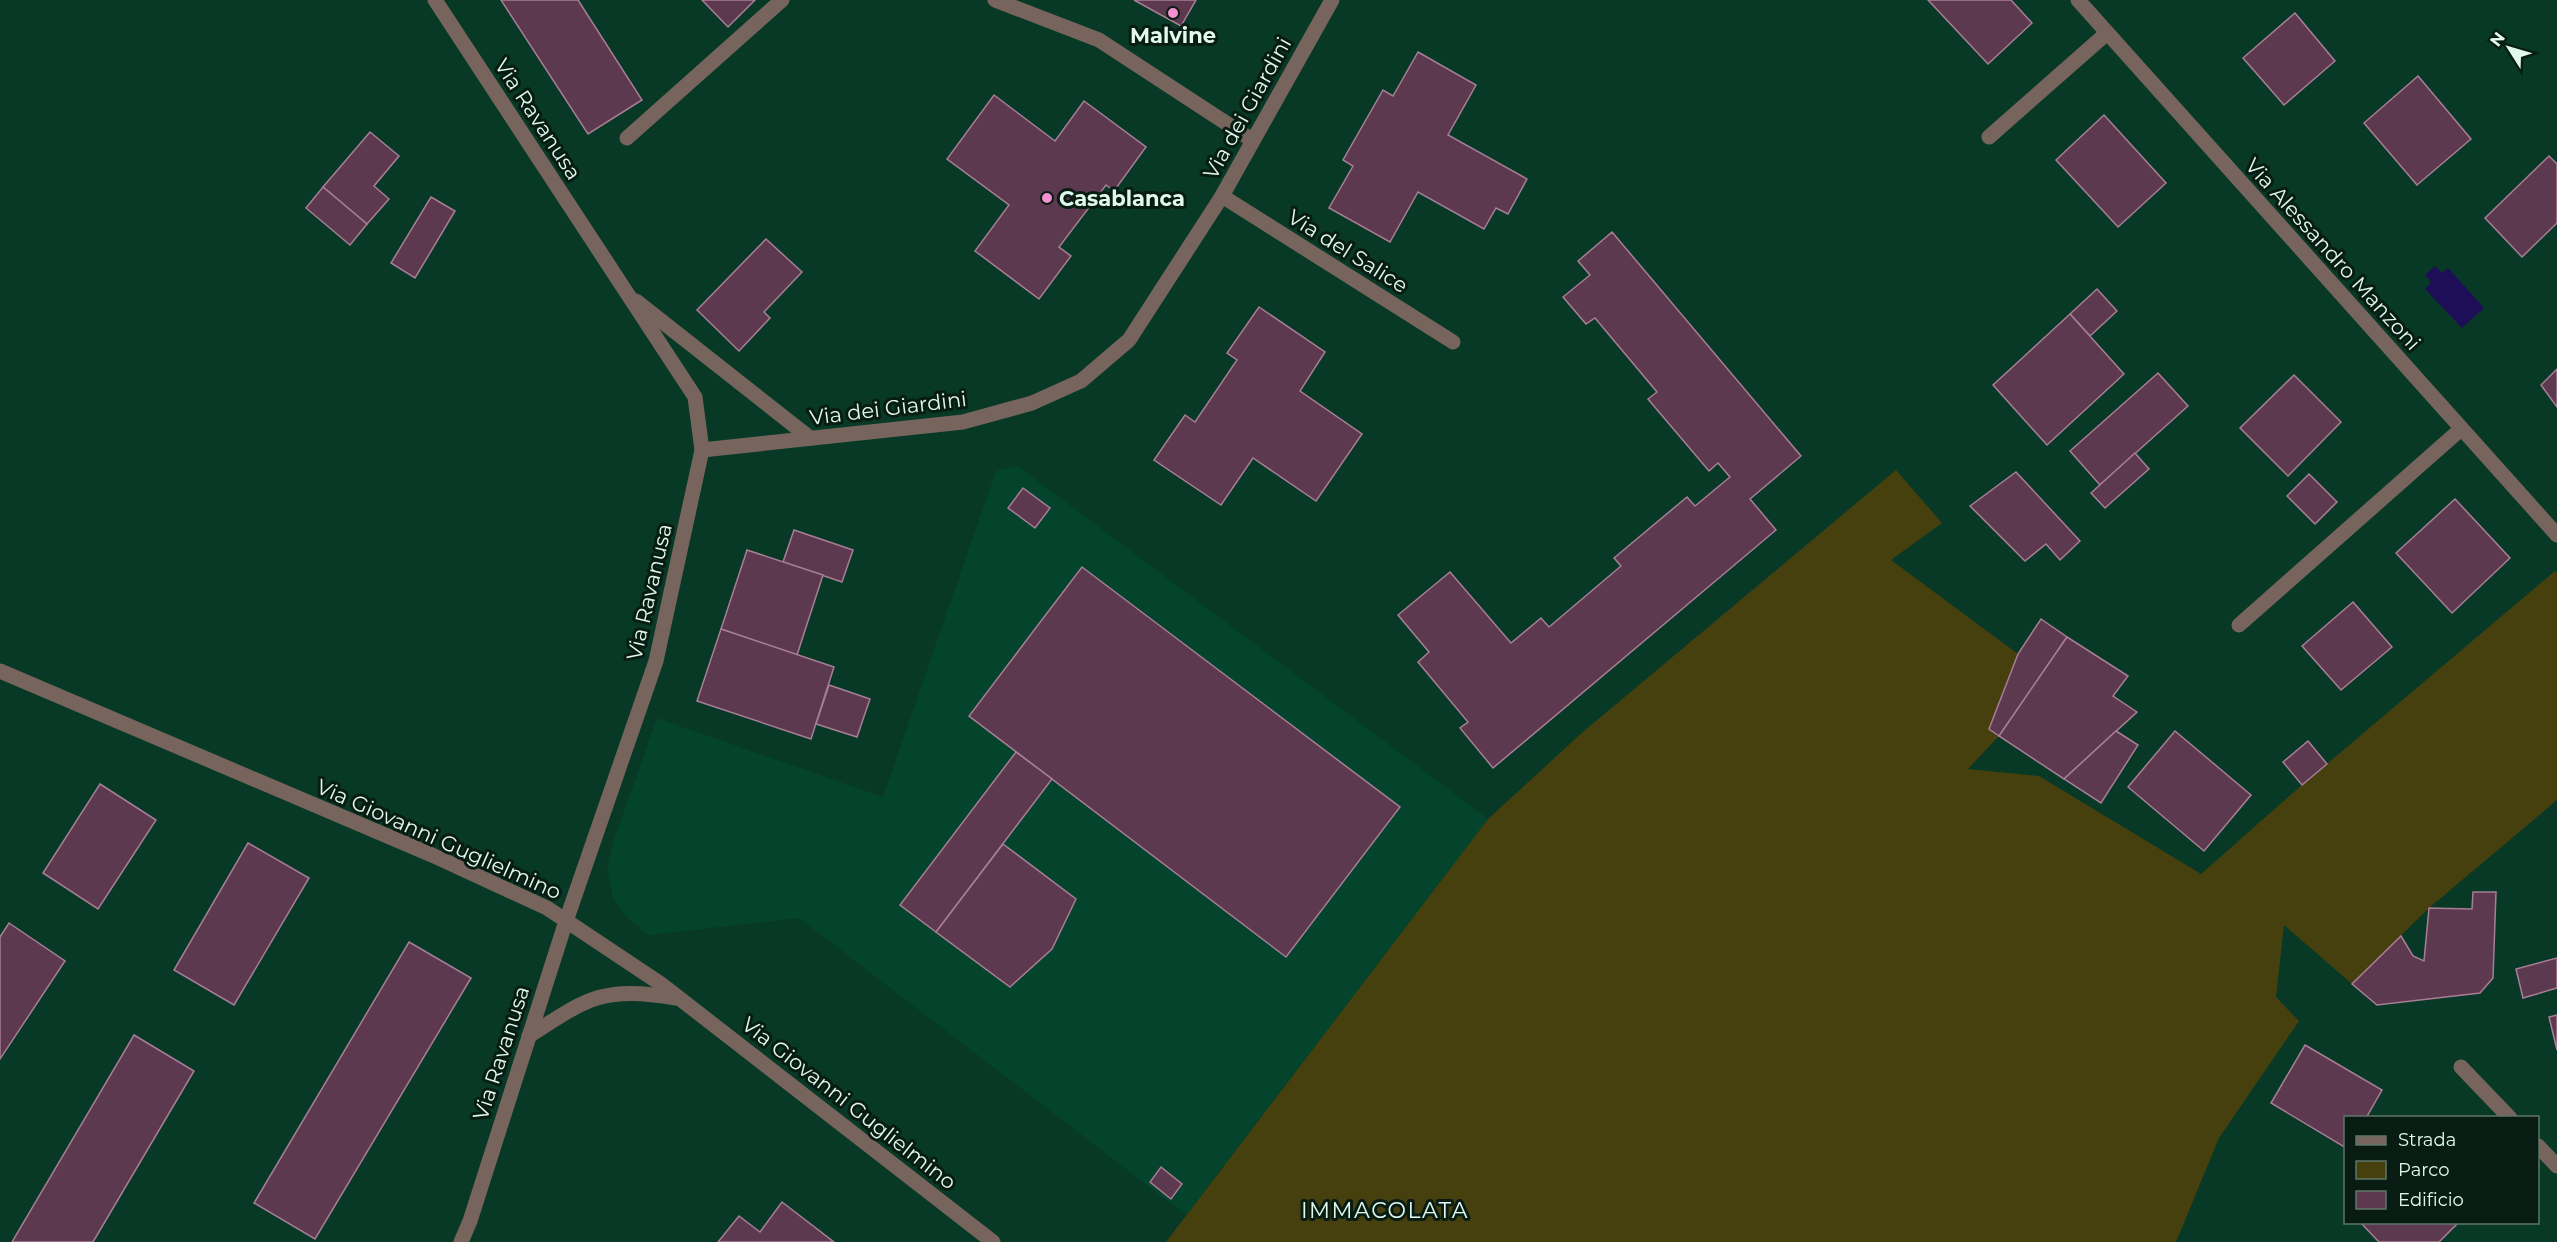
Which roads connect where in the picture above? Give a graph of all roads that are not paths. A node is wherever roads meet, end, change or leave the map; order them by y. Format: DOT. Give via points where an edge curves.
graph roads {
  1 [pos="435,0"];
  2 [pos="782,0"];
  3 [pos="995,0"];
  4 [pos="1332,0"];
  5 [pos="2079,0"];
  6 [pos="2107,33"];
  7 [pos="1989,137"];
  8 [pos="627,138"];
  9 [pos="1252,140"];
  10 [pos="1222,196"];
  11 [pos="626,293"];
  12 [pos="1453,342"];
  13 [pos="2461,429"];
  14 [pos="810,438"];
  15 [pos="702,450"];
  16 [pos="2557,535"];
  17 [pos="2239,625"];
  18 [pos="0,671"];
  19 [pos="566,921"];
  20 [pos="679,998"];
  21 [pos="529,1036"];
  22 [pos="2461,1067"];
  23 [pos="2508,1116"];
  24 [pos="2539,1147"];
  25 [pos="2557,1166"];
  26 [pos="461,1242"];
  27 [pos="993,1242"];
  1 -- 11 [label="street, Via Ravanusa"];
  2 -- 8 [label="street"];
  3 -- 9 [label="street" via="1099,40"];
  4 -- 9 [label="street, Via dei Giardini"];
  5 -- 6 [label="street, Via Alessandro Manzoni"];
  6 -- 7 [label="street"];
  6 -- 13 [label="street, Via Alessandro Manzoni"];
  9 -- 10 [label="street, Via dei Giardini"];
  10 -- 12 [label="street, Via del Salice"];
  10 -- 14 [label="street, Via dei Giardini" via="1129,340 1081,381 1032,403 963,422"];
  11 -- 14 [label="street"];
  11 -- 15 [label="street, Via Ravanusa" via="694,397"];
  13 -- 16 [label="street, Via Alessandro Manzoni"];
  13 -- 17 [label="street"];
  14 -- 15 [label="street, Via dei Giardini"];
  15 -- 19 [label="street, Via Ravanusa" via="657,662"];
  18 -- 19 [label="street, Via Giovanni Guglielmino" via="432,855 547,908"];
  19 -- 20 [label="street, Via Giovanni Guglielmino"];
  19 -- 21 [label="street, Via Ravanusa"];
  20 -- 21 [label="street" via="642,992 588,999"];
  20 -- 27 [label="street, Via Giovanni Guglielmino"];
  21 -- 26 [label="street, Via Ravanusa"];
  22 -- 23 [label="street"];
  24 -- 25 [label="street"];
}
